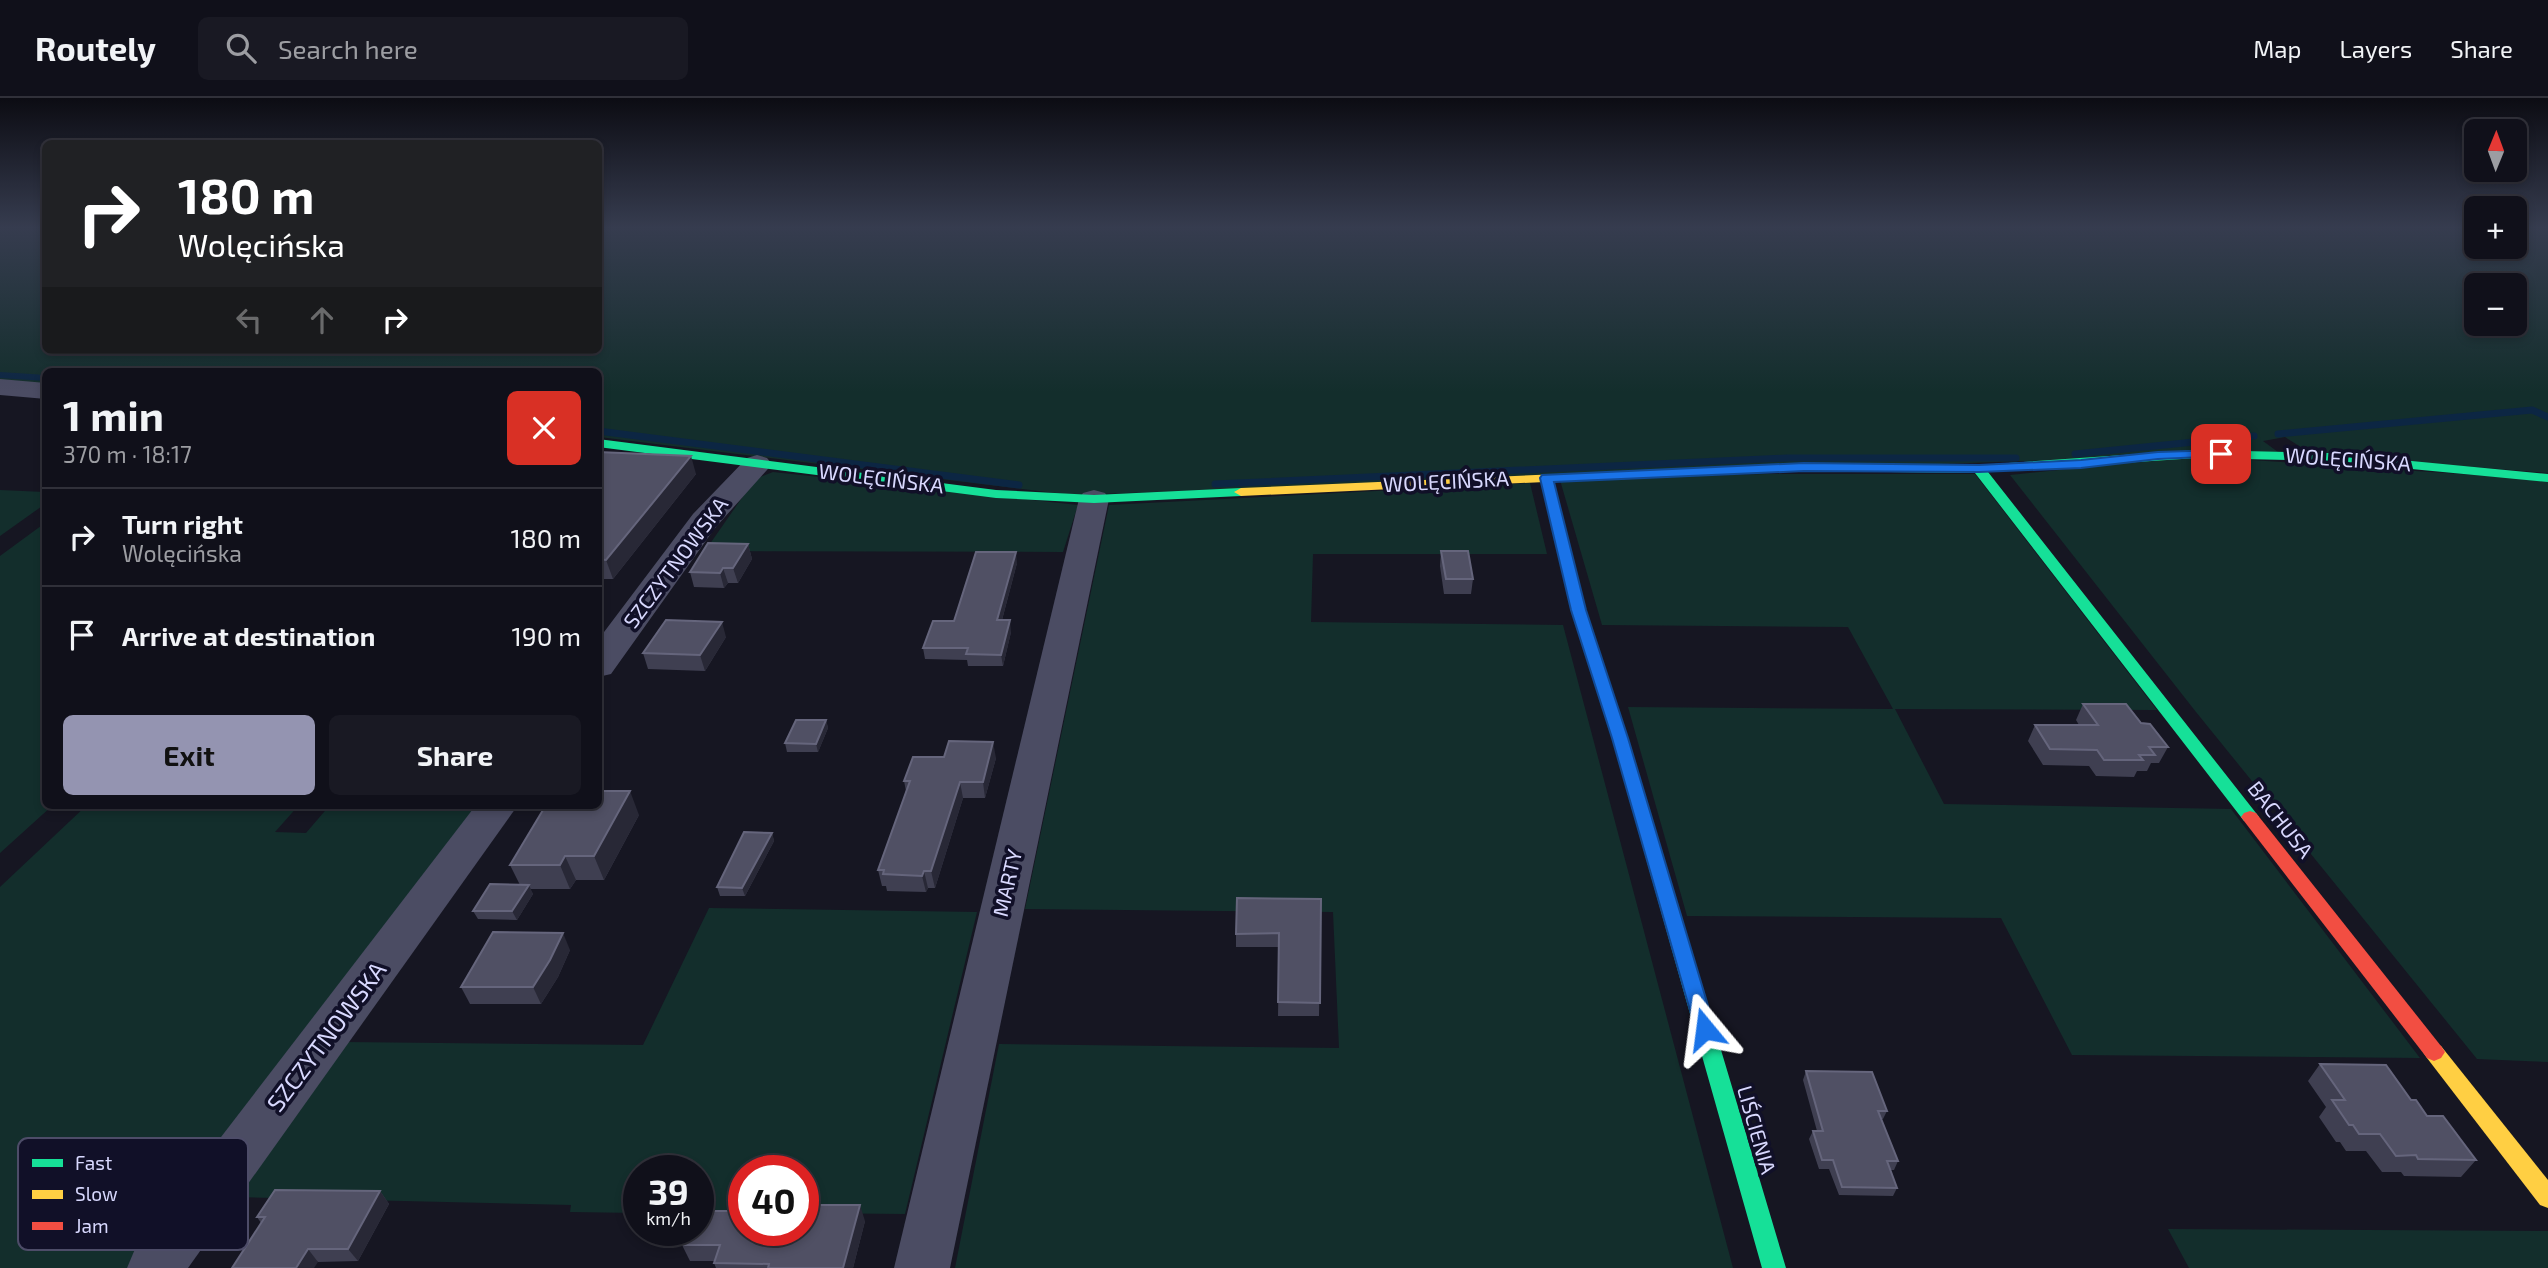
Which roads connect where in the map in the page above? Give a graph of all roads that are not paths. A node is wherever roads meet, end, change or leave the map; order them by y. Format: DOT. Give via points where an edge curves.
graph roads {
  1 [pos="0,387"];
  2 [pos="42,391"];
  3 [pos="602,444"];
  4 [pos="757,464"];
  5 [pos="1979,468"];
  6 [pos="1547,478"];
  7 [pos="2548,478"];
  8 [pos="1094,499"];
  9 [pos="602,661"];
  10 [pos="495,809"];
  11 [pos="248,1142"];
  12 [pos="2548,1198"];
  13 [pos="168,1250"];
  14 [pos="155,1268"];
  15 [pos="922,1268"];
  16 [pos="1774,1268"];
  1 -- 2 [label="street"];
  3 -- 4 [label="street, WOLĘCIŃSKA"];
  4 -- 8 [label="street, WOLĘCIŃSKA" via="996,494"];
  4 -- 9 [label="street, SZCZYTNOWSKA" via="704,521"];
  5 -- 6 [label="street, WOLĘCIŃSKA" via="1826,467"];
  5 -- 7 [label="street, WOLĘCIŃSKA" via="2197,453 2295,455"];
  5 -- 12 [label="street, BACHUSA"];
  6 -- 8 [label="street, WOLĘCIŃSKA"];
  6 -- 16 [label="street, LIŚCIENIA" via="1579,610"];
  8 -- 15 [label="street, MARTY"];
  10 -- 11 [label="street, SZCZYTNOWSKA"];
  13 -- 14 [label="street, SZCZYTNOWSKA"];
}
